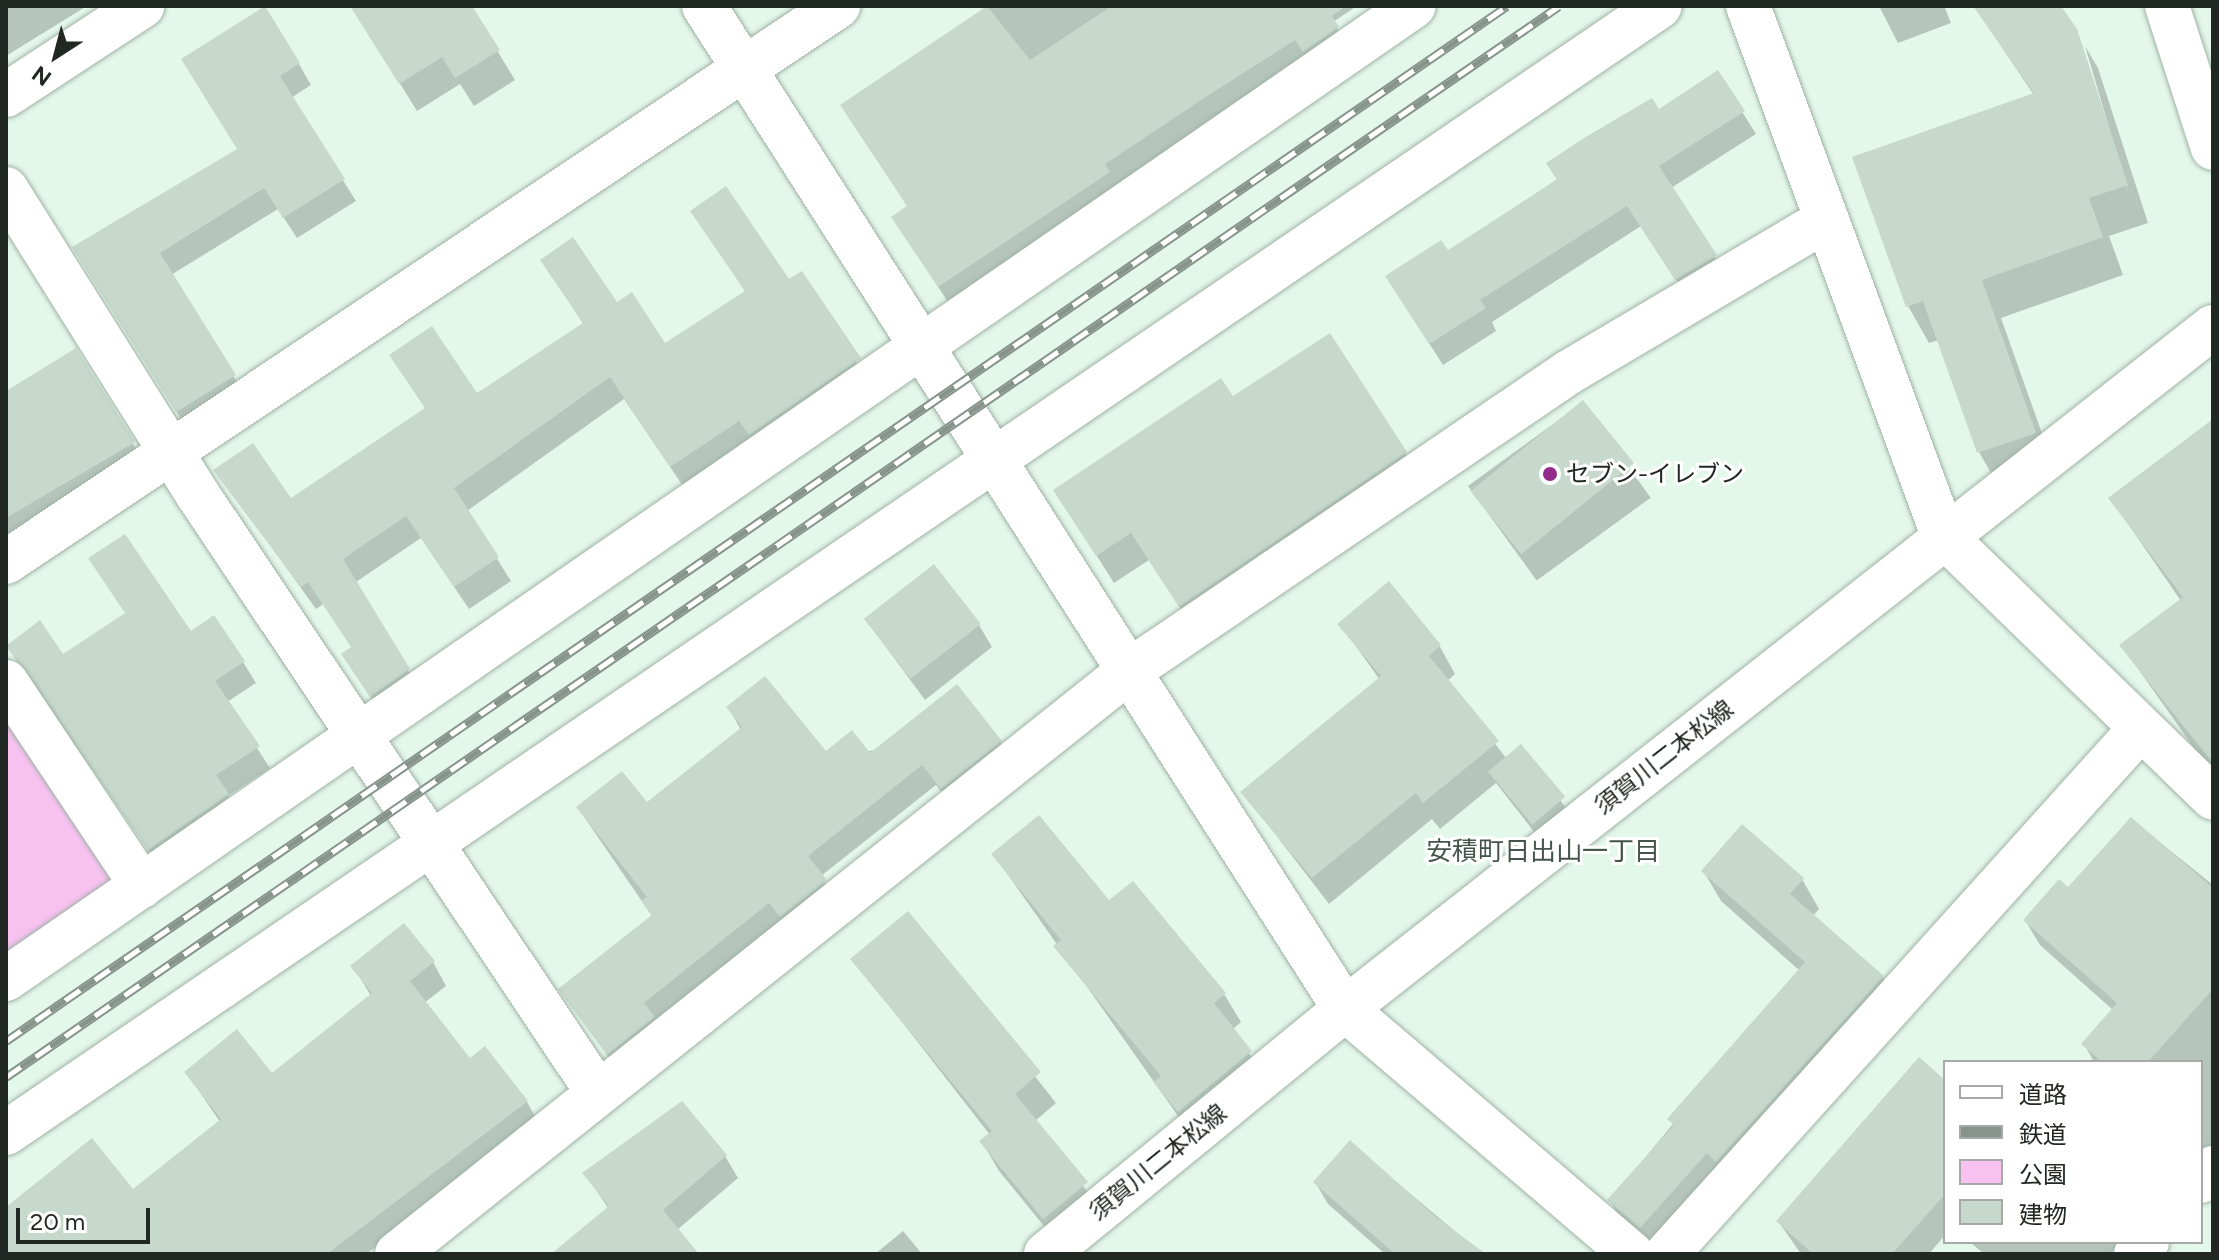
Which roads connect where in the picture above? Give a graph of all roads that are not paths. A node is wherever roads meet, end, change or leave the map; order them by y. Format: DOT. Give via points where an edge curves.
graph roads {
  1 [pos="142,6"];
  2 [pos="704,6"];
  3 [pos="838,6"];
  4 [pos="1414,6"];
  5 [pos="1660,6"];
  6 [pos="1748,6"];
  7 [pos="2167,6"];
  8 [pos="744,68"];
  9 [pos="6,95"];
  10 [pos="2213,148"];
  11 [pos="6,189"];
  12 [pos="1824,221"];
  13 [pos="2213,327"];
  14 [pos="921,342"];
  15 [pos="172,454"];
  16 [pos="993,457"];
  17 [pos="1943,535"];
  18 [pos="6,562"];
  19 [pos="1129,671"];
  20 [pos="6,682"];
  21 [pos="2140,729"];
  22 [pos="359,739"];
  23 [pos="2213,798"];
  24 [pos="427,842"];
  25 [pos="142,886"];
  26 [pos="6,979"];
  27 [pos="1345,1009"];
  28 [pos="598,1093"];
  29 [pos="6,1133"];
  30 [pos="397,1254"];
  31 [pos="1046,1254"];
  32 [pos="1632,1254"];
  33 [pos="1667,1254"];
  1 -- 9 [label="main road"];
  2 -- 8 [label="main road"];
  3 -- 8 [label="main road"];
  4 -- 14 [label="main road"];
  5 -- 16 [label="main road"];
  6 -- 12 [label="main road"];
  7 -- 10 [label="main road"];
  8 -- 14 [label="main road"];
  8 -- 15 [label="main road"];
  11 -- 15 [label="main road"];
  12 -- 17 [label="main road"];
  12 -- 19 [label="main road" via="1569,372"];
  13 -- 17 [label="main road, 須賀川二本松線"];
  14 -- 16 [label="main road"];
  14 -- 22 [label="main road"];
  15 -- 18 [label="main road"];
  15 -- 22 [label="main road"];
  16 -- 19 [label="main road"];
  16 -- 24 [label="main road"];
  17 -- 21 [label="main road"];
  17 -- 27 [label="main road, 須賀川二本松線"];
  19 -- 27 [label="main road"];
  19 -- 28 [label="main road"];
  20 -- 25 [label="main road"];
  21 -- 23 [label="main road"];
  21 -- 33 [label="main road"];
  22 -- 24 [label="main road"];
  22 -- 25 [label="main road"];
  24 -- 28 [label="main road"];
  24 -- 29 [label="main road"];
  25 -- 26 [label="main road"];
  27 -- 31 [label="main road, 須賀川二本松線"];
  27 -- 32 [label="main road"];
  28 -- 30 [label="main road"];
}
